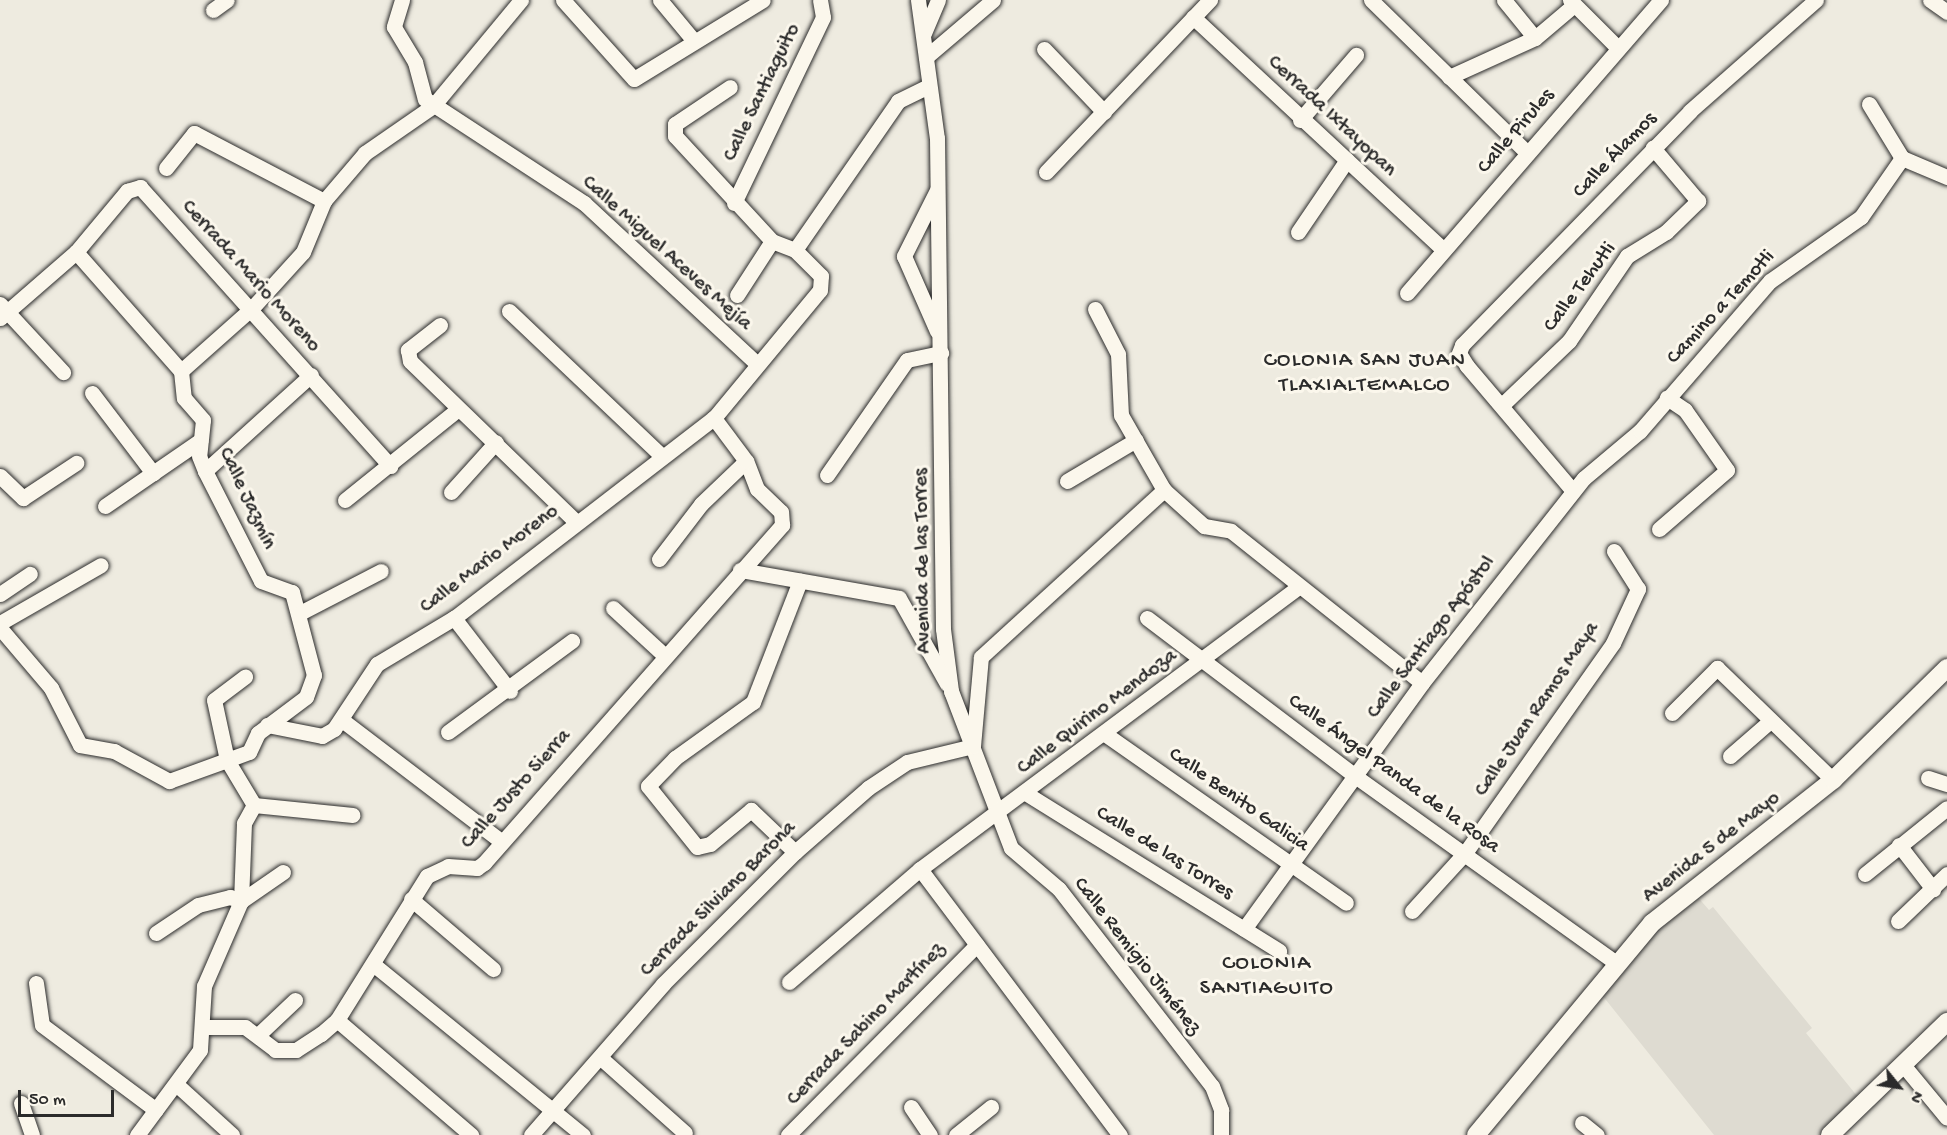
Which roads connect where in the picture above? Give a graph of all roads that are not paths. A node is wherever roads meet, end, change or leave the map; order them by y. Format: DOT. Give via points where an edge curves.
graph roads {
  1 [pos="227,0"];
  2 [pos="402,0"];
  3 [pos="520,0"];
  4 [pos="563,0"];
  5 [pos="660,0"];
  6 [pos="763,0"];
  7 [pos="820,0"];
  8 [pos="918,0"];
  9 [pos="938,0"];
  10 [pos="993,0"];
  11 [pos="1210,0"];
  12 [pos="1371,0"];
  13 [pos="1504,0"];
  14 [pos="1661,0"];
  15 [pos="1816,0"];
  16 [pos="1930,0"];
  17 [pos="1572,2"];
  18 [pos="213,10"];
  19 [pos="1947,12"];
  20 [pos="1193,17"];
  21 [pos="924,33"];
  22 [pos="1535,38"];
  23 [pos="694,41"];
  24 [pos="1618,48"];
  25 [pos="1044,49"];
  26 [pos="1356,55"];
  27 [pos="926,57"];
  28 [pos="1449,77"];
  29 [pos="929,86"];
  30 [pos="730,87"];
  31 [pos="1869,104"];
  32 [pos="433,106"];
  33 [pos="1104,112"];
  34 [pos="1300,120"];
  35 [pos="1653,147"];
  36 [pos="1527,153"];
  37 [pos="1902,158"];
  38 [pos="1347,160"];
  39 [pos="166,168"];
  40 [pos="1046,172"];
  41 [pos="1947,177"];
  42 [pos="937,190"];
  43 [pos="324,201"];
  44 [pos="734,203"];
  45 [pos="1298,232"];
  46 [pos="772,241"];
  47 [pos="1442,248"];
  48 [pos="795,250"];
  49 [pos="76,252"];
  50 [pos="1407,293"];
  51 [pos="737,295"];
  52 [pos="253,307"];
  53 [pos="1095,309"];
  54 [pos="3,311"];
  55 [pos="509,311"];
  56 [pos="440,325"];
  57 [pos="938,333"];
  58 [pos="941,353"];
  59 [pos="757,364"];
  60 [pos="181,371"];
  61 [pos="63,372"];
  62 [pos="311,375"];
  63 [pos="92,393"];
  64 [pos="1667,398"];
  65 [pos="1502,405"];
  66 [pos="458,410"];
  67 [pos="714,418"];
  68 [pos="201,440"];
  69 [pos="1136,440"];
  70 [pos="496,442"];
  71 [pos="661,455"];
  72 [pos="746,461"];
  73 [pos="76,463"];
  74 [pos="390,466"];
  75 [pos="205,471"];
  76 [pos="153,473"];
  77 [pos="827,475"];
  78 [pos="0,476"];
  79 [pos="1067,482"];
  80 [pos="1164,490"];
  81 [pos="1573,491"];
  82 [pos="451,492"];
  83 [pos="345,500"];
  84 [pos="105,506"];
  85 [pos="576,522"];
  86 [pos="1659,529"];
  87 [pos="1614,551"];
  88 [pos="659,559"];
  89 [pos="101,565"];
  90 [pos="740,570"];
  91 [pos="381,571"];
  92 [pos="30,574"];
  93 [pos="800,581"];
  94 [pos="1299,587"];
  95 [pos="0,594"];
  96 [pos="613,608"];
  97 [pos="300,613"];
  98 [pos="454,618"];
  99 [pos="1147,618"];
  100 [pos="0,623"];
  101 [pos="0,628"];
  102 [pos="572,641"];
  103 [pos="665,657"];
  104 [pos="1201,661"];
  105 [pos="1947,668"];
  106 [pos="245,678"];
  107 [pos="1422,683"];
  108 [pos="510,691"];
  109 [pos="951,691"];
  110 [pos="1672,713"];
  111 [pos="342,720"];
  112 [pos="1768,723"];
  113 [pos="267,725"];
  114 [pos="448,732"];
  115 [pos="1105,734"];
  116 [pos="973,746"];
  117 [pos="1730,756"];
  118 [pos="227,760"];
  119 [pos="1355,776"];
  120 [pos="1928,778"];
  121 [pos="1833,780"];
  122 [pos="1947,784"];
  123 [pos="1027,794"];
  124 [pos="254,805"];
  125 [pos="1947,808"];
  126 [pos="997,814"];
  127 [pos="352,815"];
  128 [pos="501,841"];
  129 [pos="1899,845"];
  130 [pos="795,852"];
  131 [pos="1465,853"];
  132 [pos="1290,864"];
  133 [pos="920,869"];
  134 [pos="283,872"];
  135 [pos="1865,874"];
  136 [pos="1947,874"];
  137 [pos="1933,889"];
  138 [pos="411,899"];
  139 [pos="241,901"];
  140 [pos="1346,903"];
  141 [pos="1412,911"];
  142 [pos="1898,921"];
  143 [pos="1244,928"];
  144 [pos="156,933"];
  145 [pos="977,945"];
  146 [pos="1279,951"];
  147 [pos="1616,963"];
  148 [pos="373,964"];
  149 [pos="493,969"];
  150 [pos="36,982"];
  151 [pos="789,982"];
  152 [pos="295,1000"];
  153 [pos="337,1020"];
  154 [pos="1947,1022"];
  155 [pos="204,1027"];
  156 [pos="258,1035"];
  157 [pos="602,1059"];
  158 [pos="1904,1066"];
  159 [pos="176,1084"];
  160 [pos="21,1103"];
  161 [pos="911,1107"];
  162 [pos="991,1107"];
  163 [pos="552,1108"];
  164 [pos="156,1110"];
  165 [pos="1947,1118"];
  166 [pos="1582,1124"];
  167 [pos="685,1133"];
  168 [pos="29,1135"];
  169 [pos="137,1135"];
  170 [pos="232,1135"];
  171 [pos="471,1135"];
  172 [pos="531,1135"];
  173 [pos="583,1135"];
  174 [pos="788,1135"];
  175 [pos="930,1135"];
  176 [pos="956,1135"];
  177 [pos="1120,1135"];
  178 [pos="1221,1135"];
  179 [pos="1476,1135"];
  180 [pos="1597,1135"];
  181 [pos="1830,1135"];
  1 -- 18 [label="street"];
  2 -- 32 [label="street" via="394,27"];
  3 -- 32 [label="street"];
  4 -- 23 [label="street" via="634,79"];
  5 -- 23 [label="street"];
  6 -- 23 [label="street"];
  7 -- 44 [label="street, Calle Santiaguito" via="823,17"];
  8 -- 21 [label="street, Avenida de las Torres"];
  9 -- 21 [label="street, Avenida de las Torres"];
  10 -- 27 [label="street"];
  11 -- 20 [label="street"];
  12 -- 28 [label="street"];
  13 -- 22 [label="street"];
  14 -- 24 [label="street, Calle Pirules"];
  15 -- 35 [label="street, Calle Álamos"];
  16 -- 19 [label="street"];
  17 -- 22 [label="street"];
  17 -- 24 [label="street"];
  20 -- 33 [label="street"];
  20 -- 34 [label="street, Cerrada Ixtayopan"];
  21 -- 27 [label="street, Avenida de las Torres"];
  22 -- 28 [label="street"];
  24 -- 36 [label="street, Calle Pirules"];
  25 -- 33 [label="street"];
  26 -- 34 [label="street"];
  27 -- 29 [label="street, Avenida de las Torres"];
  28 -- 36 [label="street"];
  29 -- 42 [label="street, Avenida de las Torres" via="937,138"];
  29 -- 48 [label="street" via="898,101"];
  30 -- 44 [label="street" via="672,130"];
  31 -- 37 [label="street"];
  32 -- 43 [label="street" via="365,153"];
  32 -- 59 [label="street, Calle Miguel Aceves Mejía" via="584,203"];
  33 -- 40 [label="street"];
  34 -- 38 [label="street, Cerrada Ixtayopan"];
  35 -- 65 [label="street, Calle Álamos" via="1459,353"];
  35 -- 65 [label="street, Calle Tehutli" via="1698,201 1666,232 1627,256 1569,341"];
  36 -- 47 [label="street, Calle Pirules"];
  37 -- 41 [label="street"];
  37 -- 64 [label="street, Camino a Temotli" via="1861,217 1770,281"];
  38 -- 45 [label="street"];
  38 -- 47 [label="street, Cerrada Ixtayopan"];
  39 -- 43 [label="street" via="194,133"];
  42 -- 57 [label="street, Avenida de las Torres" via="942,241"];
  42 -- 57 [label="street, Avenida de las Torres" via="903,256"];
  43 -- 52 [label="street" via="303,252"];
  44 -- 46 [label="street"];
  46 -- 48 [label="street"];
  46 -- 51 [label="street"];
  47 -- 50 [label="street, Calle Pirules"];
  48 -- 59 [label="street, Calle Mario Moreno" via="823,284"];
  49 -- 52 [label="street, Cerrada Mario Moreno" via="121,197 140,187"];
  49 -- 54 [label="street"];
  49 -- 60 [label="street"];
  52 -- 60 [label="street"];
  52 -- 62 [label="street, Cerrada Mario Moreno"];
  53 -- 69 [label="street" via="1118,354 1119,406"];
  54 -- 61 [label="street"];
  55 -- 71 [label="street" via="551,356"];
  56 -- 66 [label="street" via="407,356"];
  57 -- 58 [label="street, Avenida de las Torres"];
  58 -- 77 [label="street" via="907,360"];
  58 -- 109 [label="street, Avenida de las Torres" via="943,629"];
  59 -- 67 [label="street, Calle Mario Moreno"];
  60 -- 68 [label="street, Calle Jazmín" via="184,398 202,420"];
  62 -- 74 [label="street, Cerrada Mario Moreno"];
  62 -- 75 [label="street"];
  63 -- 76 [label="street"];
  64 -- 81 [label="street, Camino a Temotli"];
  64 -- 86 [label="street" via="1684,410 1727,470"];
  65 -- 81 [label="street"];
  66 -- 70 [label="street"];
  66 -- 74 [label="street"];
  67 -- 71 [label="street, Calle Mario Moreno"];
  67 -- 72 [label="street"];
  68 -- 75 [label="street, Calle Jazmín"];
  68 -- 76 [label="street"];
  69 -- 79 [label="street"];
  69 -- 80 [label="street"];
  70 -- 82 [label="street"];
  70 -- 85 [label="street"];
  71 -- 85 [label="street, Calle Mario Moreno"];
  72 -- 88 [label="street" via="701,504"];
  72 -- 90 [label="street" via="757,489 785,518"];
  73 -- 78 [label="street" via="23,498"];
  74 -- 83 [label="street"];
  75 -- 97 [label="street, Calle Jazmín" via="261,580 292,592"];
  76 -- 84 [label="street"];
  80 -- 94 [label="street" via="1204,526 1231,531"];
  80 -- 116 [label="street" via="981,657"];
  81 -- 107 [label="street, Calle Santiago Apóstol"];
  85 -- 98 [label="street, Calle Mario Moreno"];
  87 -- 131 [label="street, Calle Juan Ramos Maya" via="1635,580 1635,599 1613,643"];
  89 -- 100 [label="street"];
  90 -- 93 [label="street"];
  90 -- 103 [label="street, Calle Justo Sierra"];
  91 -- 97 [label="street"];
  92 -- 95 [label="street"];
  93 -- 109 [label="street" via="899,598"];
  93 -- 130 [label="street" via="753,702 675,758 650,780 648,791 697,847 710,843 751,810"];
  94 -- 104 [label="street, Calle Quirino Mendoza"];
  94 -- 107 [label="street"];
  96 -- 103 [label="street"];
  97 -- 113 [label="street, Calle Jazmín" via="314,675 312,691"];
  98 -- 108 [label="street"];
  98 -- 111 [label="street, Calle Mario Moreno" via="377,664"];
  99 -- 104 [label="street, Calle Ángel Panda de la Rosa"];
  101 -- 118 [label="street" via="51,688 80,745 114,751 168,781"];
  102 -- 108 [label="street"];
  103 -- 128 [label="street, Calle Justo Sierra"];
  104 -- 115 [label="street, Calle Quirino Mendoza"];
  104 -- 119 [label="street, Calle Ángel Panda de la Rosa"];
  105 -- 121 [label="main road, Avenida 5 de Mayo"];
  106 -- 118 [label="street" via="214,700"];
  107 -- 119 [label="street, Calle Santiago Apóstol"];
  108 -- 114 [label="street"];
  109 -- 116 [label="street, Avenida de las Torres"];
  110 -- 112 [label="street" via="1717,668"];
  111 -- 113 [label="street, Calle Mario Moreno" via="322,736"];
  111 -- 128 [label="street"];
  112 -- 117 [label="street"];
  112 -- 121 [label="street"];
  113 -- 118 [label="street" via="249,752"];
  115 -- 123 [label="street, Calle Quirino Mendoza"];
  115 -- 132 [label="street, Calle Benito Galicia"];
  116 -- 126 [label="street, Avenida de las Torres"];
  116 -- 130 [label="street, Cerrada Silviano Barona" via="907,762 868,788"];
  118 -- 124 [label="street"];
  119 -- 131 [label="street, Calle Ángel Panda de la Rosa"];
  119 -- 132 [label="street, Calle Santiago Apóstol"];
  120 -- 122 [label="street"];
  121 -- 147 [label="main road, Avenida 5 de Mayo" via="1689,889"];
  123 -- 126 [label="street, Calle Quirino Mendoza"];
  123 -- 143 [label="street, Calle de las Torres"];
  124 -- 127 [label="street"];
  124 -- 139 [label="street" via="244,823"];
  125 -- 129 [label="street"];
  126 -- 133 [label="street, Calle Quirino Mendoza"];
  126 -- 178 [label="street, Calle Remigio Jiménez" via="1011,848 1059,889 1212,1086 1221,1110"];
  128 -- 138 [label="street, Calle Justo Sierra" via="477,868 439,869"];
  129 -- 135 [label="street"];
  129 -- 137 [label="street"];
  130 -- 157 [label="street, Cerrada Silviano Barona" via="663,984"];
  131 -- 141 [label="street, Calle Juan Ramos Maya"];
  131 -- 147 [label="street, Calle Ángel Panda de la Rosa"];
  132 -- 140 [label="street, Calle Benito Galicia"];
  132 -- 143 [label="street, Calle Santiago Apóstol"];
  133 -- 145 [label="street"];
  133 -- 151 [label="street, Calle Quirino Mendoza"];
  134 -- 139 [label="street"];
  136 -- 137 [label="street"];
  137 -- 142 [label="street"];
  138 -- 148 [label="street, Calle Justo Sierra"];
  138 -- 149 [label="street"];
  139 -- 144 [label="street" via="230,897 198,905"];
  139 -- 155 [label="street" via="204,986"];
  143 -- 146 [label="street, Calle de las Torres"];
  145 -- 174 [label="street, Cerrada Sabino Martínez"];
  145 -- 177 [label="street"];
  147 -- 179 [label="main road, Avenida 5 de Mayo"];
  148 -- 153 [label="street, Calle Justo Sierra"];
  148 -- 163 [label="street"];
  150 -- 164 [label="street" via="42,1025"];
  152 -- 156 [label="street"];
  153 -- 156 [label="street, Calle Justo Sierra" via="296,1050 275,1050"];
  153 -- 171 [label="street"];
  154 -- 158 [label="main road"];
  155 -- 156 [label="street, Calle Justo Sierra" via="228,1023"];
  155 -- 159 [label="street" via="200,1050"];
  157 -- 163 [label="street, Cerrada Silviano Barona"];
  157 -- 167 [label="street"];
  158 -- 165 [label="street"];
  158 -- 181 [label="main road"];
  159 -- 164 [label="street"];
  159 -- 170 [label="street"];
  160 -- 168 [label="street"];
  161 -- 175 [label="street"];
  162 -- 176 [label="street"];
  163 -- 172 [label="street, Cerrada Silviano Barona"];
  163 -- 173 [label="street"];
  164 -- 169 [label="street"];
  166 -- 180 [label="street"];
}
